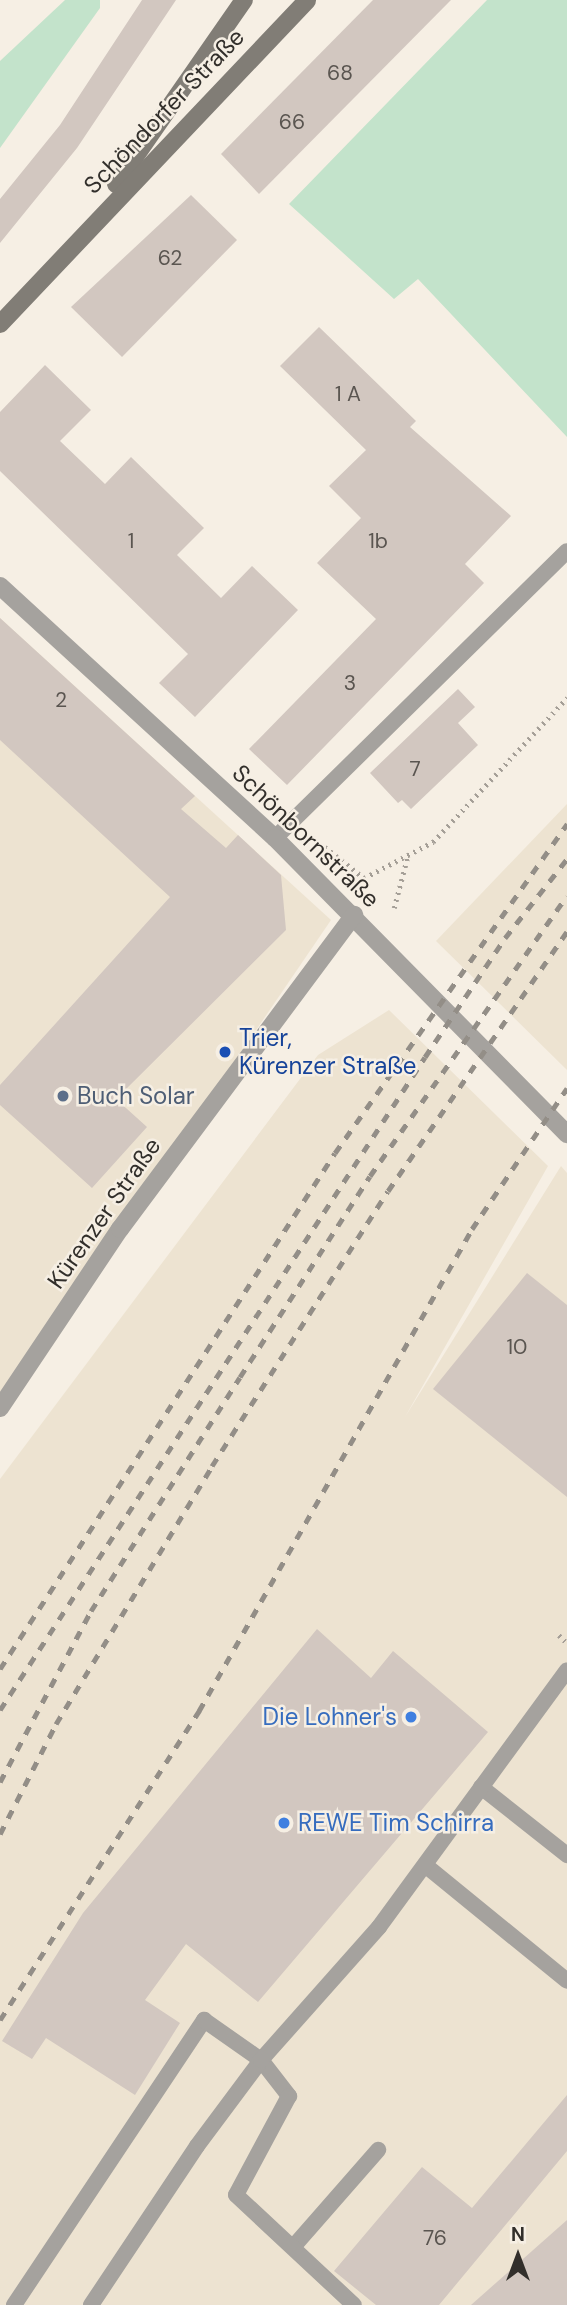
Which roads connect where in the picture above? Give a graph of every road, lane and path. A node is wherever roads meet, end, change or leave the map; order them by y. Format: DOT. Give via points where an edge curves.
graph roads {
  1 [pos="244,0"];
  2 [pos="307,0"];
  3 [pos="86,227"];
  4 [pos="0,324"];
  5 [pos="567,551"];
  6 [pos="0,586"];
  7 [pos="567,698"];
  8 [pos="275,838"];
  9 [pos="325,847"];
  10 [pos="408,854"];
  11 [pos="394,908"];
  12 [pos="354,915"];
  13 [pos="567,1134"];
  14 [pos="0,1408"];
  15 [pos="559,1635"];
  16 [pos="567,1643"];
  17 [pos="567,1670"];
  18 [pos="481,1787"];
  19 [pos="567,1854"];
  20 [pos="425,1865"];
  21 [pos="567,1981"];
  22 [pos="261,2060"];
  23 [pos="378,2150"];
  24 [pos="295,2246"];
  25 [pos="14,2305"];
  26 [pos="91,2305"];
  27 [pos="354,2305"];
  1 -- 3 [label="main road, Schöndorfer Straße"];
  2 -- 3 [label="main road, Schöndorfer Straße"];
  3 -- 4 [label="main road, Schöndorfer Straße"];
  5 -- 8 [label="lane"];
  6 -- 8 [label="street, Schönbornstraße"];
  7 -- 10 [label="path" via="433,842"];
  8 -- 12 [label="street, Schönbornstraße"];
  9 -- 10 [label="path" via="364,878"];
  10 -- 11 [label="path"];
  12 -- 13 [label="street, Schönbornstraße"];
  12 -- 14 [label="street, Kürenzer Straße" via="120,1229"];
  15 -- 16 [label="path"];
  17 -- 18 [label="lane"];
  18 -- 19 [label="lane"];
  18 -- 20 [label="lane"];
  20 -- 21 [label="lane"];
  20 -- 22 [label="lane" via="379,1927"];
  22 -- 24 [label="lane" via="289,2096 236,2195"];
  22 -- 25 [label="lane" via="204,2020"];
  22 -- 26 [label="lane"];
  23 -- 24 [label="lane"];
  24 -- 27 [label="lane"];
}
